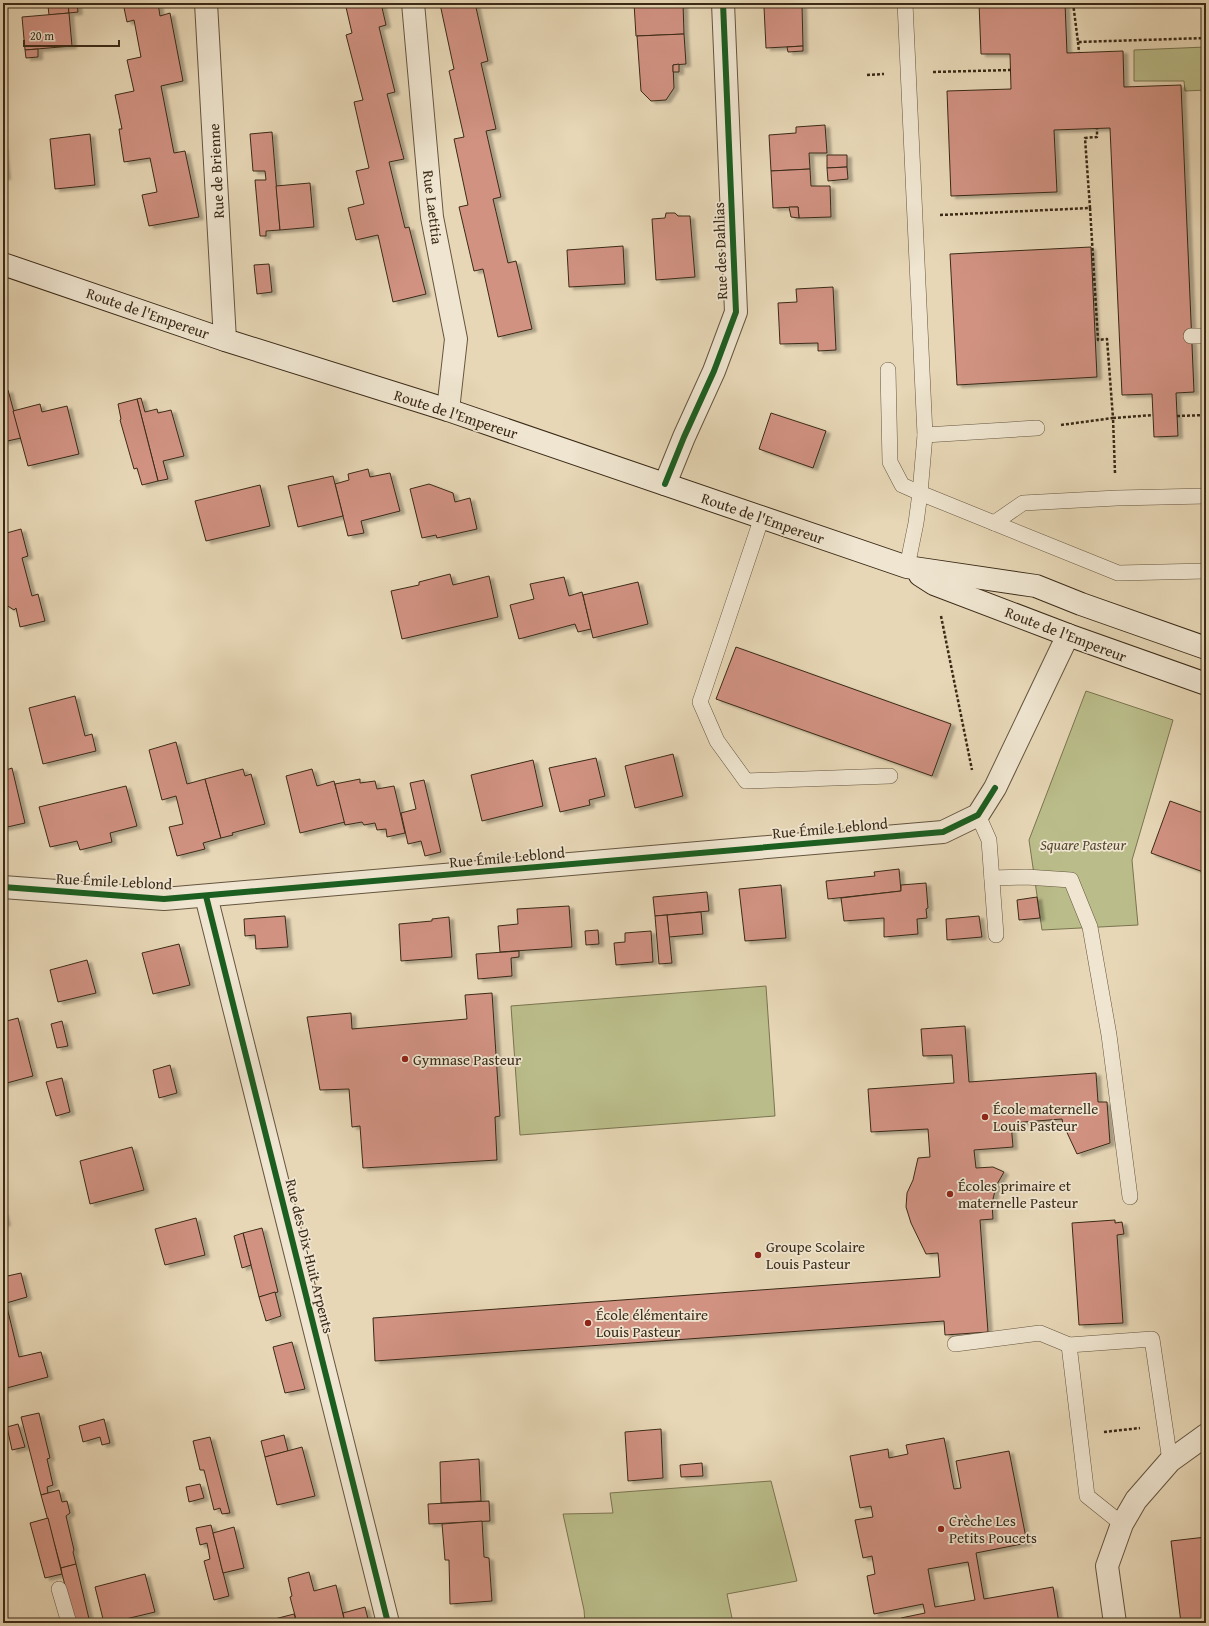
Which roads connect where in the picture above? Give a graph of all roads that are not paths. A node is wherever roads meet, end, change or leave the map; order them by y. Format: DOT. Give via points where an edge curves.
graph roads {
  1 [pos="206,3"];
  2 [pos="413,3"];
  3 [pos="723,3"];
  4 [pos="905,3"];
  5 [pos="3,264"];
  6 [pos="225,340"];
  7 [pos="888,370"];
  8 [pos="448,410"];
  9 [pos="1037,428"];
  10 [pos="925,435"];
  11 [pos="664,484"];
  12 [pos="920,493"];
  13 [pos="1206,496"];
  14 [pos="762,517"];
  15 [pos="994,523"];
  16 [pos="907,567"];
  17 [pos="1206,571"];
  18 [pos="1081,604"];
  19 [pos="1068,636"];
  20 [pos="1206,648"];
  21 [pos="1206,684"];
  22 [pos="890,776"];
  23 [pos="978,815"];
  24 [pos="992,878"];
  25 [pos="3,887"];
  26 [pos="206,896"];
  27 [pos="996,935"];
  28 [pos="1130,1197"];
  29 [pos="955,1344"];
  30 [pos="1069,1345"];
  31 [pos="1206,1435"];
  32 [pos="1170,1460"];
  33 [pos="1122,1524"];
  34 [pos="59,1589"];
  35 [pos="69,1623"];
  36 [pos="388,1623"];
  37 [pos="1115,1623"];
  1 -- 6 [label="street, Rue de Brienne"];
  2 -- 8 [label="street, Rue Laetitia" via="432,217 456,339"];
  3 -- 11 [label="street, Rue des Dahlias" via="736,312 714,371"];
  4 -- 10 [label="lane"];
  5 -- 6 [label="street, Route de l'Empereur"];
  6 -- 8 [label="street, Route de l'Empereur"];
  7 -- 12 [label="lane" via="890,462 902,485"];
  8 -- 11 [label="street, Route de l'Empereur"];
  9 -- 10 [label="lane"];
  10 -- 12 [label="lane"];
  11 -- 14 [label="street, Route de l'Empereur"];
  12 -- 15 [label="lane"];
  12 -- 16 [label="lane"];
  13 -- 15 [label="lane" via="1022,503"];
  14 -- 16 [label="street, Route de l'Empereur"];
  14 -- 22 [label="lane" via="700,702 717,741 746,781"];
  15 -- 17 [label="lane" via="1118,573"];
  16 -- 18 [label="street, Route de l'Empereur" via="1036,586"];
  16 -- 19 [label="street, Route de l'Empereur" via="934,584"];
  18 -- 19 [label="street"];
  18 -- 20 [label="street, Route de l'Empereur"];
  19 -- 21 [label="street, Route de l'Empereur"];
  19 -- 23 [label="street" via="995,788"];
  23 -- 24 [label="lane" via="990,840"];
  23 -- 26 [label="street, Rue Émile Leblond" via="943,832"];
  24 -- 27 [label="lane"];
  24 -- 28 [label="lane" via="1071,880 1090,927 1109,1035"];
  25 -- 26 [label="street, Rue Émile Leblond" via="164,899"];
  26 -- 36 [label="street, Rue des Dix-Huit Arpents"];
  29 -- 30 [label="lane" via="1040,1333"];
  30 -- 32 [label="lane" via="1152,1339"];
  30 -- 33 [label="lane" via="1087,1496"];
  31 -- 32 [label="street"];
  32 -- 33 [label="street" via="1136,1500"];
  33 -- 37 [label="street" via="1107,1566"];
  34 -- 35 [label="lane"];
}
